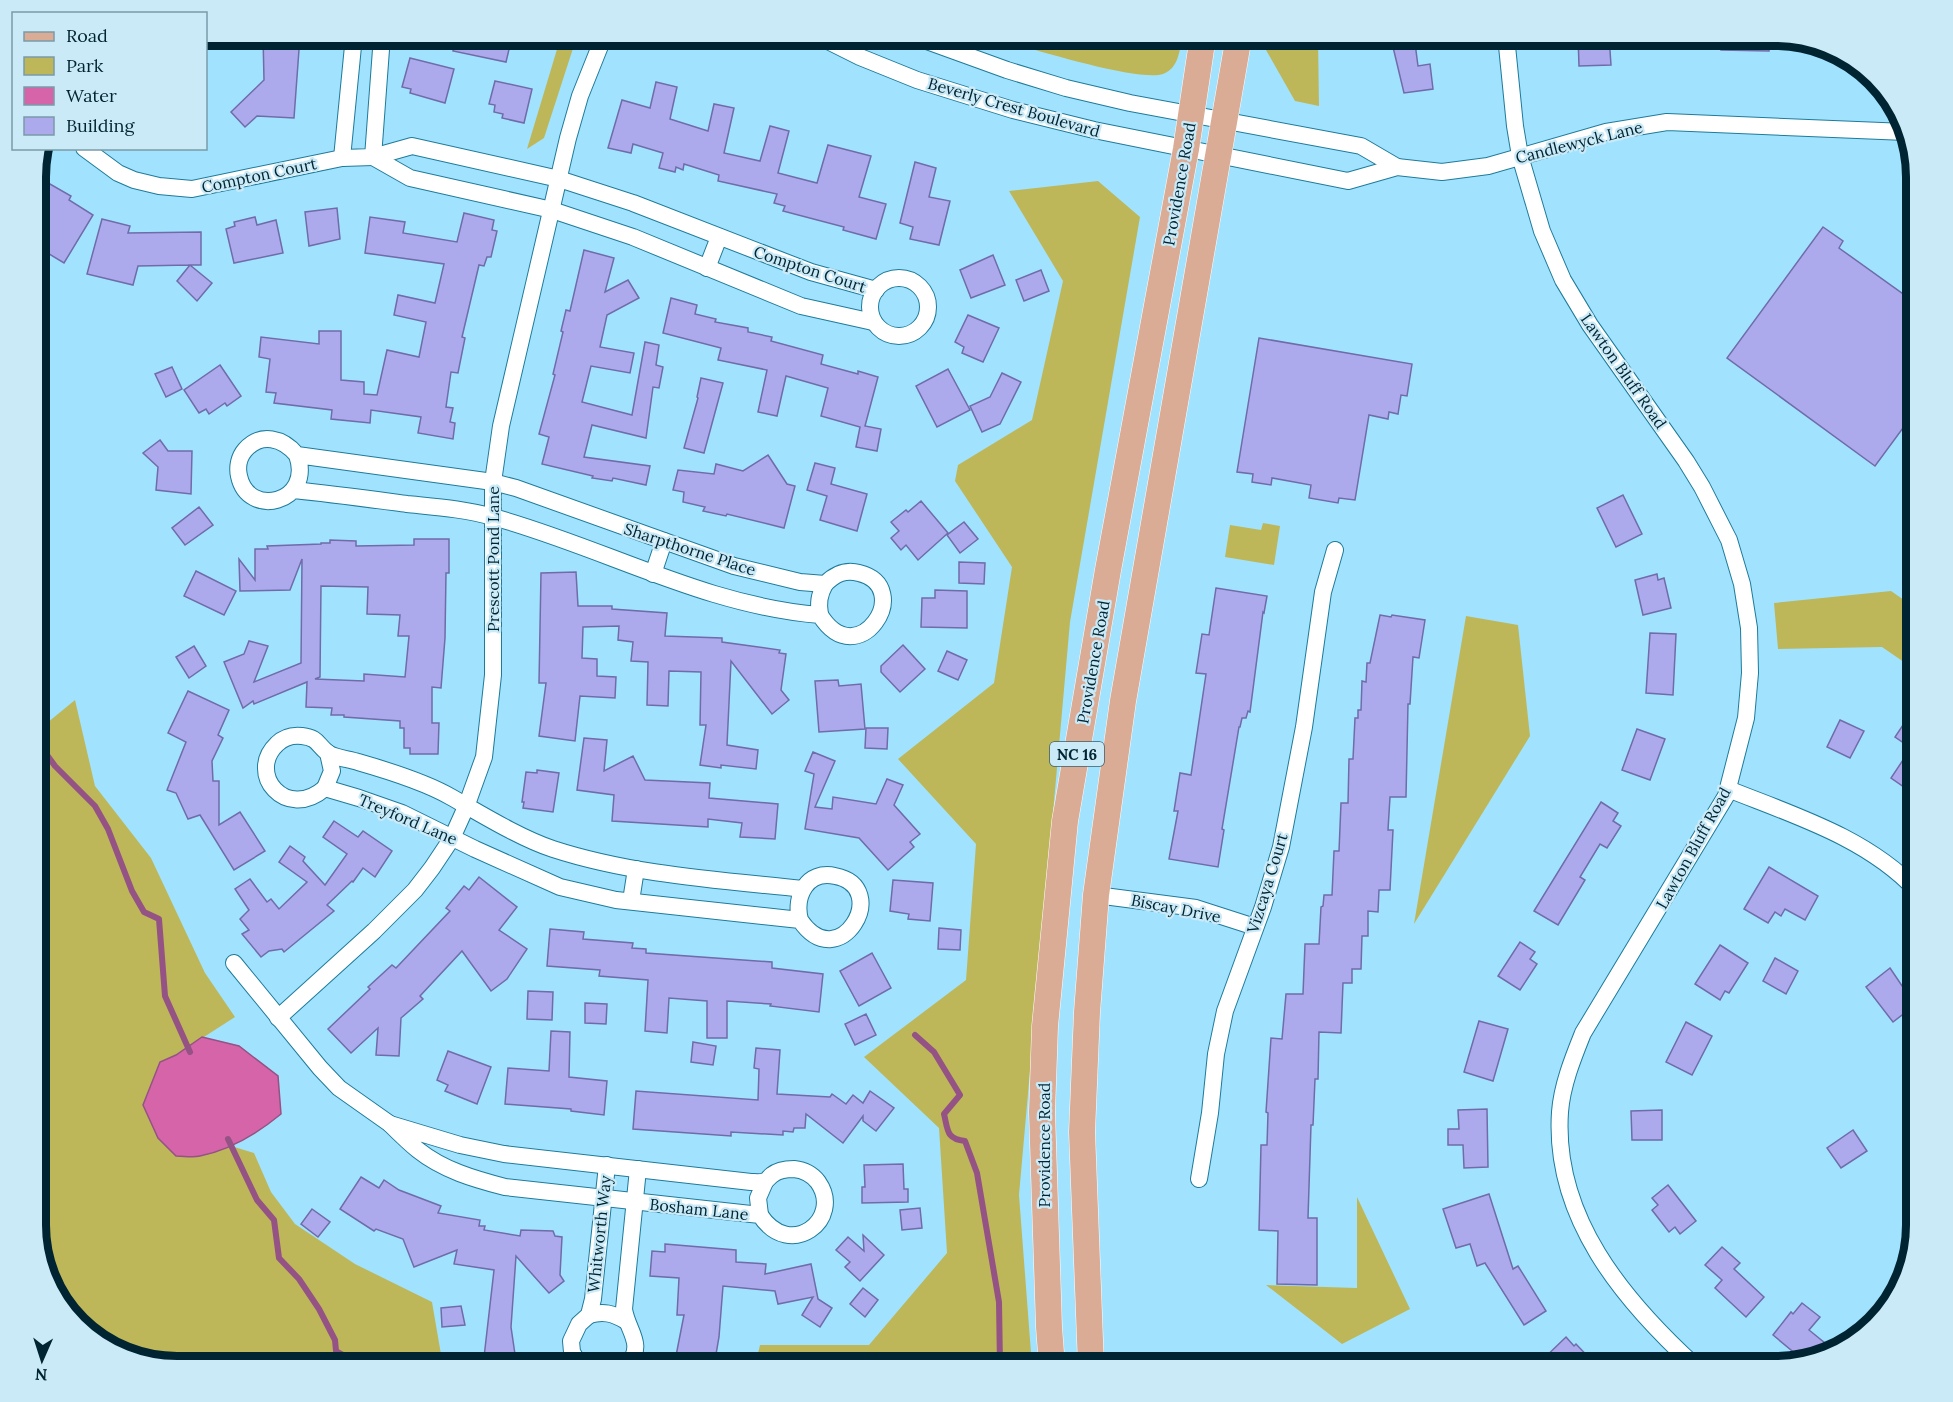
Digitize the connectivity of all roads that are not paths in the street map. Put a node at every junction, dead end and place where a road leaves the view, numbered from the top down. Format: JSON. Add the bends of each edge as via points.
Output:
{"nodes":[{"id":1,"x":353,"y":46,"type":"edge"},
{"id":2,"x":381,"y":46,"type":"edge"},
{"id":3,"x":600,"y":46,"type":"edge"},
{"id":4,"x":838,"y":46,"type":"edge"},
{"id":5,"x":941,"y":46,"type":"edge"},
{"id":6,"x":1201,"y":46,"type":"edge"},
{"id":7,"x":1237,"y":46,"type":"edge"},
{"id":8,"x":1507,"y":46,"type":"edge"},
{"id":9,"x":1191,"y":114,"type":"junction"},
{"id":10,"x":1224,"y":120,"type":"junction"},
{"id":11,"x":1898,"y":132,"type":"edge"},
{"id":12,"x":1186,"y":149,"type":"junction"},
{"id":13,"x":87,"y":150,"type":"edge"},
{"id":14,"x":1218,"y":156,"type":"junction"},
{"id":15,"x":1520,"y":156,"type":"junction"},
{"id":16,"x":373,"y":157,"type":"junction"},
{"id":17,"x":342,"y":158,"type":"junction"},
{"id":18,"x":1397,"y":167,"type":"junction"},
{"id":19,"x":559,"y":179,"type":"junction"},
{"id":20,"x":552,"y":210,"type":"junction"},
{"id":21,"x":719,"y":237,"type":"junction"},
{"id":22,"x":707,"y":268,"type":"junction"},
{"id":23,"x":876,"y":290,"type":"junction"},
{"id":24,"x":873,"y":321,"type":"junction"},
{"id":25,"x":297,"y":455,"type":"junction"},
{"id":26,"x":493,"y":482,"type":"junction"},
{"id":27,"x":294,"y":490,"type":"junction"},
{"id":28,"x":492,"y":517,"type":"junction"},
{"id":29,"x":664,"y":541,"type":"junction"},
{"id":30,"x":1335,"y":550,"type":"dead end"},
{"id":31,"x":653,"y":573,"type":"junction"},
{"id":32,"x":825,"y":584,"type":"junction"},
{"id":33,"x":820,"y":615,"type":"junction"},
{"id":34,"x":328,"y":753,"type":"junction"},
{"id":35,"x":325,"y":788,"type":"junction"},
{"id":36,"x":1728,"y":789,"type":"junction"},
{"id":37,"x":466,"y":807,"type":"junction"},
{"id":38,"x":452,"y":838,"type":"junction"},
{"id":39,"x":636,"y":869,"type":"junction"},
{"id":40,"x":1906,"y":880,"type":"edge"},
{"id":41,"x":803,"y":889,"type":"junction"},
{"id":42,"x":1096,"y":895,"type":"junction"},
{"id":43,"x":631,"y":902,"type":"junction"},
{"id":44,"x":800,"y":920,"type":"junction"},
{"id":45,"x":1255,"y":927,"type":"junction"},
{"id":46,"x":234,"y":963,"type":"dead end"},
{"id":47,"x":278,"y":1018,"type":"junction"},
{"id":48,"x":390,"y":1124,"type":"junction"},
{"id":49,"x":607,"y":1166,"type":"junction"},
{"id":50,"x":638,"y":1169,"type":"junction"},
{"id":51,"x":1199,"y":1179,"type":"dead end"},
{"id":52,"x":765,"y":1182,"type":"junction"},
{"id":53,"x":604,"y":1198,"type":"junction"},
{"id":54,"x":635,"y":1202,"type":"junction"},
{"id":55,"x":760,"y":1215,"type":"junction"},
{"id":56,"x":589,"y":1316,"type":"junction"},
{"id":57,"x":626,"y":1321,"type":"junction"},
{"id":58,"x":574,"y":1356,"type":"edge"},
{"id":59,"x":632,"y":1356,"type":"edge"},
{"id":60,"x":1051,"y":1356,"type":"edge"},
{"id":61,"x":1091,"y":1356,"type":"edge"},
{"id":62,"x":1684,"y":1356,"type":"edge"}],
"edges":[{"from":1,"to":17,"type":"street"},
{"from":2,"to":16,"type":"street"},
{"from":3,"to":19,"type":"street","name":"Prescott Pond Lane","via":[[580,96]]},
{"from":4,"to":12,"type":"street","name":"Beverly Crest Boulevard","via":[[917,80],[1012,110]]},
{"from":5,"to":9,"type":"street","name":"Beverly Crest Boulevard","via":[[1066,88]]},
{"from":6,"to":9,"type":"main road","name":"Providence Road","number":"NC 16"},
{"from":7,"to":10,"type":"main road","name":"Providence Road","number":"NC 16"},
{"from":8,"to":15,"type":"street","name":"Lawton Bluff Road"},
{"from":9,"to":10,"type":"street","name":"Beverly Crest Boulevard"},
{"from":9,"to":12,"type":"main road","name":"Providence Road","number":"NC 16"},
{"from":10,"to":14,"type":"main road","name":"Providence Road","number":"NC 16"},
{"from":10,"to":18,"type":"street","name":"Candlewyck Lane","via":[[1361,146]]},
{"from":11,"to":15,"type":"street","name":"Candlewyck Lane","via":[[1667,122],[1616,129]]},
{"from":12,"to":14,"type":"street","name":"Beverly Crest Boulevard"},
{"from":12,"to":60,"type":"main road","name":"Providence Road","number":"NC 16","via":[[1065,821],[1045,1026],[1042,1112]]},
{"from":13,"to":17,"type":"street","name":"Compton Court","via":[[134,180],[192,189]]},
{"from":14,"to":18,"type":"street","name":"Candlewyck Lane","via":[[1348,181]]},
{"from":14,"to":42,"type":"main road","name":"Providence Road","number":"NC 16","via":[[1123,701]]},
{"from":15,"to":18,"type":"street","name":"Candlewyck Lane","via":[[1488,166],[1442,172]]},
{"from":15,"to":36,"type":"street","name":"Lawton Bluff Road","via":[[1542,231],[1563,279],[1590,325],[1686,461],[1729,540],[1749,628],[1750,673],[1746,718]]},
{"from":16,"to":17,"type":"street","name":"Compton Court"},
{"from":16,"to":19,"type":"street","name":"Compton Court","via":[[412,146]]},
{"from":16,"to":20,"type":"street","name":"Compton Court","via":[[410,178]]},
{"from":19,"to":20,"type":"street","name":"Prescott Pond Lane"},
{"from":19,"to":21,"type":"street","name":"Compton Court"},
{"from":20,"to":22,"type":"street","name":"Compton Court","via":[[633,237]]},
{"from":20,"to":26,"type":"street","name":"Prescott Pond Lane","via":[[501,426]]},
{"from":21,"to":22,"type":"street"},
{"from":21,"to":23,"type":"street","name":"Compton Court","via":[[811,272]]},
{"from":22,"to":24,"type":"street","name":"Compton Court","via":[[801,306]]},
{"from":23,"to":24,"type":"street","via":[[869,305]]},
{"from":23,"to":24,"type":"street","name":"Compton Court","via":[[891,279],[909,280],[923,292],[928,310],[921,326],[905,336],[886,334]]},
{"from":25,"to":26,"type":"street","name":"Sharpthorne Place"},
{"from":25,"to":27,"type":"street","via":[[300,473]]},
{"from":25,"to":27,"type":"street","name":"Sharpthorne Place","via":[[281,441],[260,440],[250,445],[238,462],[240,483],[255,498],[276,501]]},
{"from":26,"to":28,"type":"street","name":"Prescott Pond Lane"},
{"from":26,"to":29,"type":"street","name":"Sharpthorne Place"},
{"from":27,"to":28,"type":"street","name":"Sharpthorne Place"},
{"from":28,"to":31,"type":"street","name":"Sharpthorne Place"},
{"from":28,"to":37,"type":"street","name":"Prescott Pond Lane","via":[[491,706],[484,757]]},
{"from":29,"to":31,"type":"street"},
{"from":29,"to":32,"type":"street","name":"Sharpthorne Place","via":[[734,566]]},
{"from":30,"to":45,"type":"street","name":"Vizcaya Court","via":[[1323,592],[1304,727],[1281,847]]},
{"from":31,"to":33,"type":"street","name":"Sharpthorne Place","via":[[758,605]]},
{"from":32,"to":33,"type":"street","via":[[818,604]]},
{"from":32,"to":33,"type":"street","via":[[843,572],[863,574],[879,587],[883,608],[873,627],[855,636],[834,631]]},
{"from":34,"to":35,"type":"street","via":[[332,771]]},
{"from":34,"to":35,"type":"street","name":"Treyford Lane","via":[[311,738],[290,736],[272,749],[266,771],[275,791],[284,797],[306,800]]},
{"from":34,"to":37,"type":"street","name":"Treyford Lane","via":[[380,768],[450,796]]},
{"from":35,"to":38,"type":"street","name":"Treyford Lane","via":[[402,813]]},
{"from":36,"to":40,"type":"street","via":[[1856,845]]},
{"from":36,"to":62,"type":"street","name":"Lawton Bluff Road","via":[[1583,1033],[1571,1063],[1560,1112],[1562,1161],[1577,1215],[1622,1290]]},
{"from":37,"to":38,"type":"street","name":"Prescott Pond Lane"},
{"from":37,"to":39,"type":"street","name":"Treyford Lane","via":[[550,848]]},
{"from":38,"to":43,"type":"street","name":"Treyford Lane","via":[[560,887]]},
{"from":38,"to":47,"type":"street","name":"Prescott Pond Lane","via":[[415,890]]},
{"from":39,"to":41,"type":"street","name":"Treyford Lane"},
{"from":39,"to":43,"type":"street"},
{"from":41,"to":44,"type":"street","via":[[798,898]]},
{"from":41,"to":44,"type":"street","via":[[819,876],[840,877],[856,889],[861,909],[853,928],[835,938],[814,934]]},
{"from":42,"to":45,"type":"street","name":"Biscay Drive","via":[[1196,908]]},
{"from":42,"to":61,"type":"main road","name":"Providence Road","number":"NC 16","via":[[1082,1132]]},
{"from":43,"to":44,"type":"street","name":"Treyford Lane"},
{"from":45,"to":51,"type":"street","name":"Vizcaya Court","via":[[1225,1011]]},
{"from":46,"to":47,"type":"street","name":"Bosham Lane"},
{"from":47,"to":48,"type":"street","name":"Bosham Lane","via":[[339,1088]]},
{"from":48,"to":49,"type":"street","name":"Bosham Lane","via":[[504,1154]]},
{"from":48,"to":53,"type":"street","name":"Bosham Lane","via":[[443,1166],[476,1179],[505,1187]]},
{"from":49,"to":50,"type":"street","name":"Bosham Lane"},
{"from":49,"to":53,"type":"street","name":"Whitworth Way"},
{"from":50,"to":52,"type":"street","name":"Bosham Lane"},
{"from":50,"to":54,"type":"street","name":"Whitworth Way"},
{"from":52,"to":55,"type":"street","via":[[758,1198]]},
{"from":52,"to":55,"type":"street","name":"Bosham Lane","via":[[784,1169],[807,1172],[822,1189],[824,1207],[818,1222],[799,1235],[776,1232]]},
{"from":53,"to":54,"type":"street","name":"Bosham Lane"},
{"from":53,"to":56,"type":"street","name":"Whitworth Way"},
{"from":54,"to":55,"type":"street","name":"Bosham Lane"},
{"from":54,"to":57,"type":"street","name":"Whitworth Way"},
{"from":56,"to":57,"type":"street","via":[[608,1313]]},
{"from":56,"to":58,"type":"street","name":"Whitworth Way","via":[[579,1324],[571,1341]]},
{"from":57,"to":59,"type":"street","name":"Whitworth Way","via":[[635,1340]]}]}
